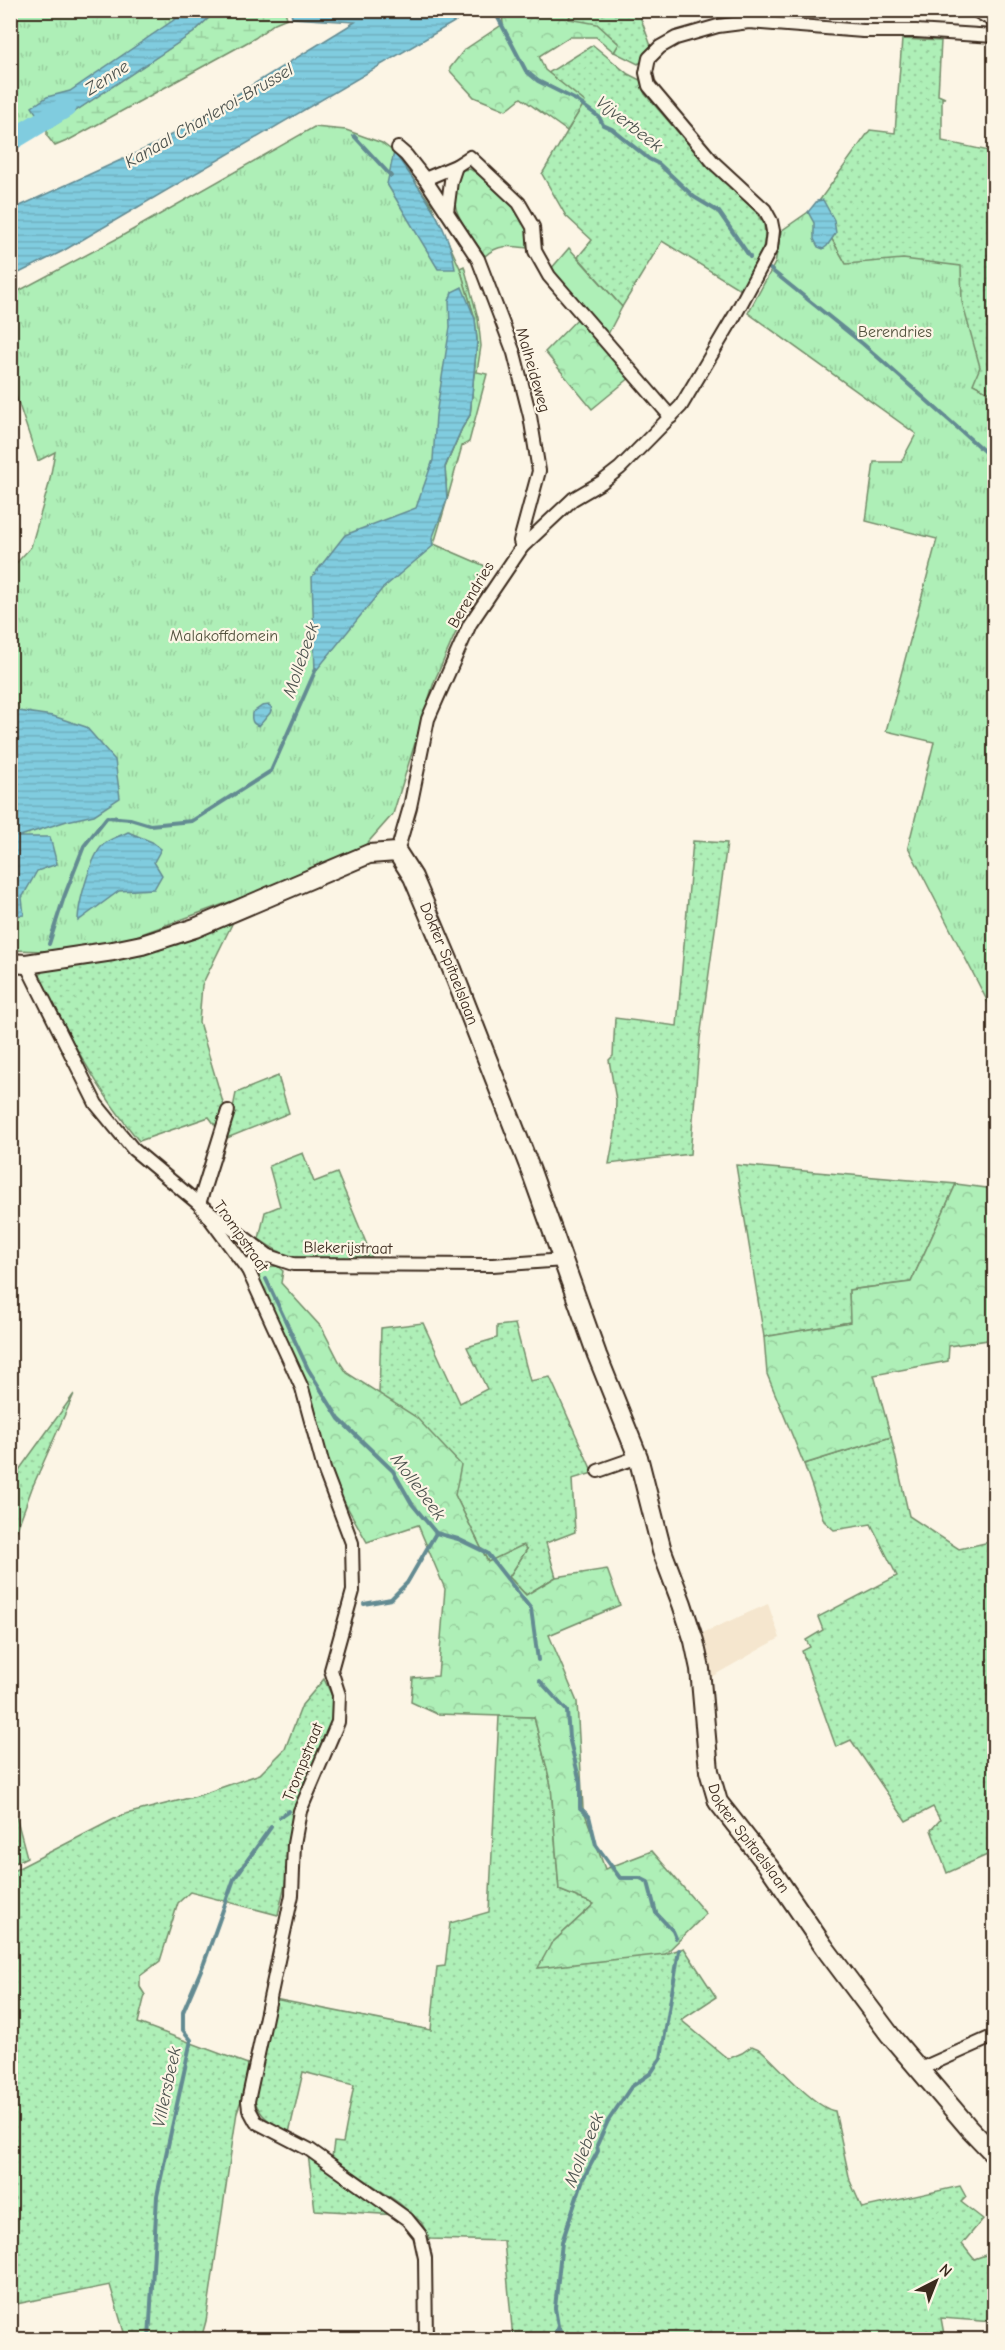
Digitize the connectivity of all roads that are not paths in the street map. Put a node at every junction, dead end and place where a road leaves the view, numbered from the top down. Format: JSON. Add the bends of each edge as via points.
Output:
{"nodes":[{"id":1,"x":975,"y":10,"type":"edge"},
{"id":2,"x":994,"y":21,"type":"edge"},
{"id":3,"x":994,"y":36,"type":"edge"},
{"id":4,"x":398,"y":148,"type":"dead end"},
{"id":5,"x":456,"y":166,"type":"junction"},
{"id":6,"x":425,"y":179,"type":"junction"},
{"id":7,"x":447,"y":212,"type":"junction"},
{"id":8,"x":671,"y":417,"type":"junction"},
{"id":9,"x":522,"y":548,"type":"junction"},
{"id":10,"x":401,"y":859,"type":"junction"},
{"id":11,"x":18,"y":964,"type":"edge"},
{"id":12,"x":228,"y":1112,"type":"dead end"},
{"id":13,"x":199,"y":1204,"type":"junction"},
{"id":14,"x":269,"y":1256,"type":"junction"},
{"id":15,"x":564,"y":1260,"type":"junction"},
{"id":16,"x":248,"y":1270,"type":"junction"},
{"id":17,"x":638,"y":1457,"type":"junction"},
{"id":18,"x":598,"y":1471,"type":"dead end"},
{"id":19,"x":994,"y":2036,"type":"edge"},
{"id":20,"x":918,"y":2070,"type":"junction"},
{"id":21,"x":994,"y":2154,"type":"edge"},
{"id":22,"x":426,"y":2340,"type":"edge"}],
"edges":[{"from":1,"to":2,"type":"street"},
{"from":3,"to":8,"type":"street","name":"Berendries","via":[[863,32],[749,22],[685,34],[660,47],[649,58],[645,73],[649,86],[713,162],[765,210],[773,231],[771,248],[735,315]]},
{"from":4,"to":6,"type":"street","name":"Malheideweg"},
{"from":5,"to":6,"type":"street"},
{"from":5,"to":7,"type":"street"},
{"from":5,"to":8,"type":"street","via":[[470,157],[519,203],[533,227],[535,250],[549,276]]},
{"from":6,"to":7,"type":"street","name":"Malheideweg"},
{"from":7,"to":9,"type":"street","name":"Malheideweg","via":[[478,259],[493,294],[514,352],[530,417],[539,478],[520,541]]},
{"from":8,"to":9,"type":"street","name":"Berendries","via":[[620,468],[573,500]]},
{"from":9,"to":10,"type":"street","name":"Berendries","via":[[470,624],[428,719]]},
{"from":10,"to":11,"type":"street","via":[[369,854],[195,928],[142,945]]},
{"from":10,"to":15,"type":"street","name":"Dokter Spitaelslaan","via":[[452,969]]},
{"from":11,"to":13,"type":"street","name":"Blekerijstraat","via":[[96,1104],[133,1149]]},
{"from":12,"to":13,"type":"street","name":"Trompstraat"},
{"from":13,"to":14,"type":"street","name":"Blekerijstraat"},
{"from":13,"to":16,"type":"street","name":"Trompstraat"},
{"from":14,"to":15,"type":"street","name":"Blekerijstraat","via":[[293,1264],[493,1265]]},
{"from":14,"to":16,"type":"street","via":[[256,1259]]},
{"from":15,"to":17,"type":"street","name":"Dokter Spitaelslaan"},
{"from":16,"to":22,"type":"street","name":"Trompstraat","via":[[302,1388],[324,1469],[352,1543],[354,1591],[331,1670],[339,1695],[338,1722],[300,1811],[292,1896],[249,2109],[256,2122],[310,2150],[407,2218],[420,2235],[425,2258]]},
{"from":17,"to":18,"type":"street"},
{"from":17,"to":20,"type":"street","name":"Dokter Spitaelslaan","via":[[662,1551],[694,1641],[709,1771],[718,1802]]},
{"from":19,"to":20,"type":"street"},
{"from":20,"to":21,"type":"street","name":"Dokter Spitaelslaan"}]}
